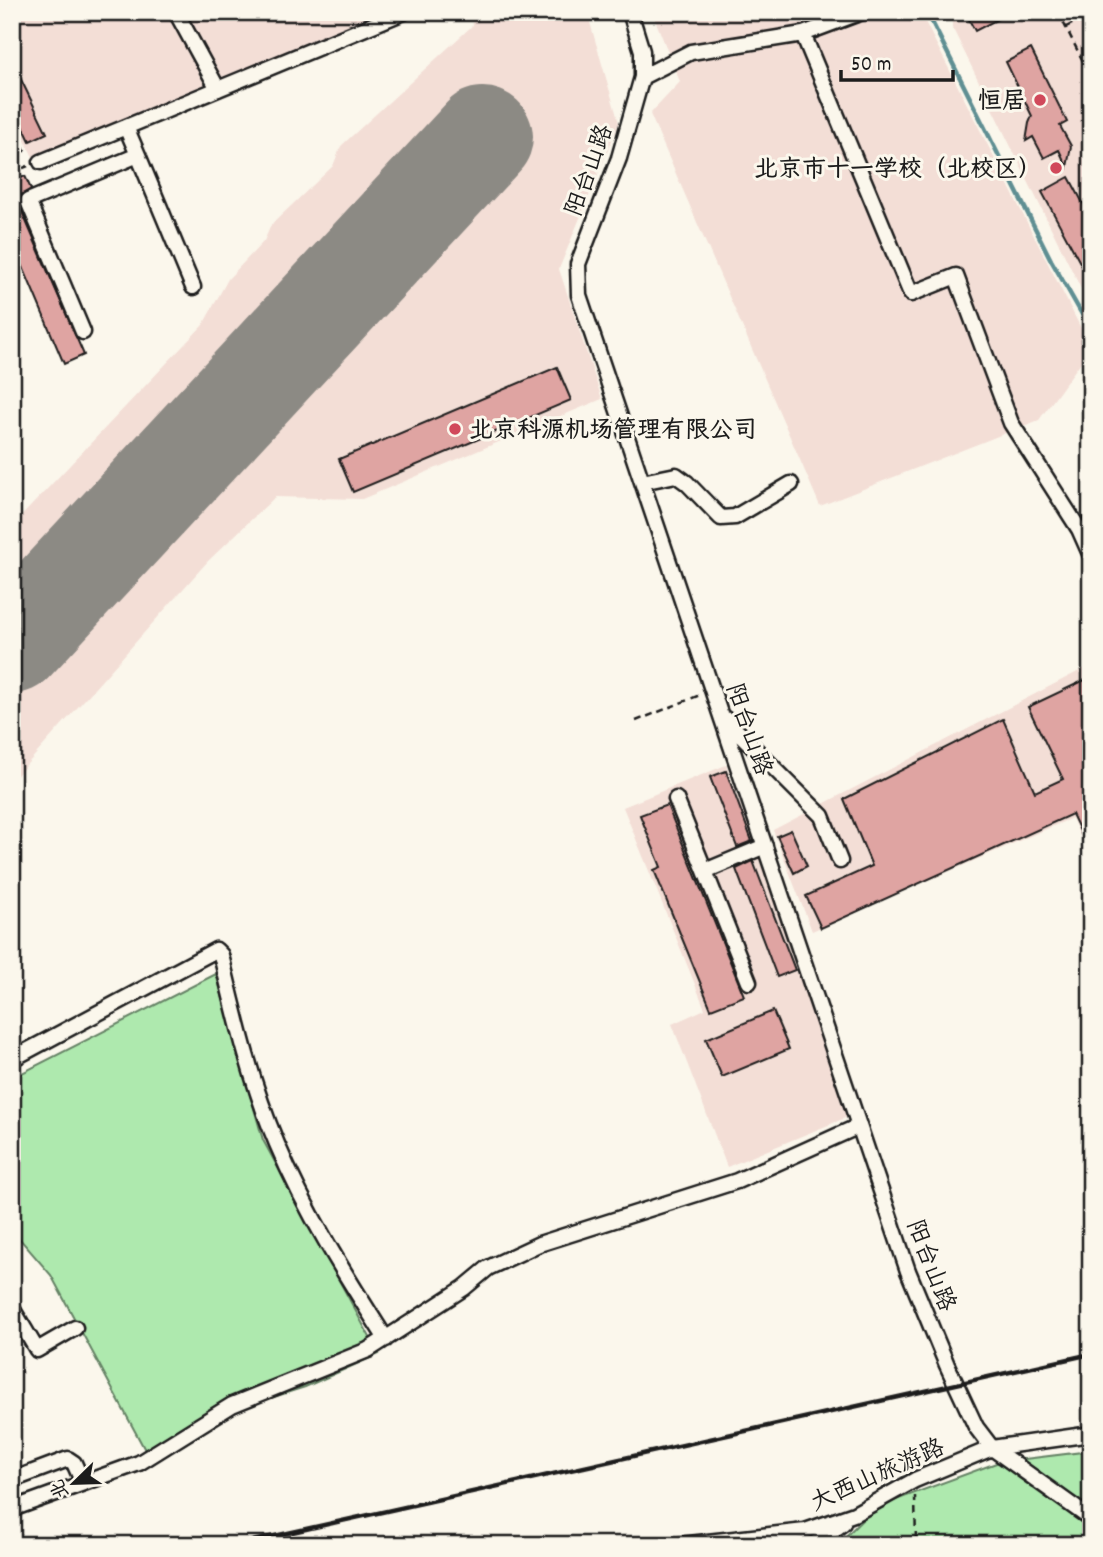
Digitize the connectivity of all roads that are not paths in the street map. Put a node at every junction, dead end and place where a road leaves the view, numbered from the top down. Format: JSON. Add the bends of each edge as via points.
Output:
{"nodes":[{"id":1,"x":176,"y":12,"type":"edge"},
{"id":2,"x":404,"y":12,"type":"edge"},
{"id":3,"x":630,"y":12,"type":"edge"},
{"id":4,"x":862,"y":12,"type":"edge"},
{"id":5,"x":803,"y":34,"type":"junction"},
{"id":6,"x":642,"y":77,"type":"junction"},
{"id":7,"x":218,"y":89,"type":"junction"},
{"id":8,"x":126,"y":127,"type":"junction"},
{"id":9,"x":138,"y":155,"type":"junction"},
{"id":10,"x":36,"y":163,"type":"road end"},
{"id":11,"x":193,"y":288,"type":"dead end"},
{"id":12,"x":83,"y":332,"type":"dead end"},
{"id":13,"x":642,"y":482,"type":"junction"},
{"id":14,"x":791,"y":484,"type":"dead end"},
{"id":15,"x":1091,"y":556,"type":"edge"},
{"id":16,"x":721,"y":714,"type":"junction"},
{"id":17,"x":676,"y":799,"type":"dead end"},
{"id":18,"x":765,"y":846,"type":"junction"},
{"id":19,"x":840,"y":861,"type":"dead end"},
{"id":20,"x":705,"y":871,"type":"junction"},
{"id":21,"x":750,"y":982,"type":"dead end"},
{"id":22,"x":12,"y":1059,"type":"edge"},
{"id":23,"x":859,"y":1126,"type":"junction"},
{"id":24,"x":12,"y":1308,"type":"edge"},
{"id":25,"x":75,"y":1328,"type":"dead end"},
{"id":26,"x":386,"y":1339,"type":"junction"},
{"id":27,"x":1091,"y":1433,"type":"edge"},
{"id":28,"x":992,"y":1448,"type":"junction"},
{"id":29,"x":12,"y":1480,"type":"edge"},
{"id":30,"x":83,"y":1483,"type":"junction"},
{"id":31,"x":12,"y":1509,"type":"edge"},
{"id":32,"x":854,"y":1514,"type":"junction"},
{"id":33,"x":1091,"y":1519,"type":"edge"},
{"id":34,"x":763,"y":1540,"type":"edge"},
{"id":35,"x":680,"y":1545,"type":"edge"},
{"id":36,"x":813,"y":1545,"type":"edge"}],
"edges":[{"from":1,"to":7,"type":"street"},
{"from":2,"to":7,"type":"street"},
{"from":3,"to":6,"type":"street","name":"阳台山路","via":[[642,51]]},
{"from":4,"to":5,"type":"street"},
{"from":5,"to":6,"type":"street","via":[[691,52]]},
{"from":5,"to":15,"type":"street","via":[[911,294],[956,276],[1012,423]]},
{"from":6,"to":13,"type":"street","name":"阳台山路","via":[[619,158],[578,264],[579,295]]},
{"from":7,"to":8,"type":"street"},
{"from":8,"to":9,"type":"street"},
{"from":8,"to":10,"type":"street"},
{"from":9,"to":11,"type":"street"},
{"from":9,"to":12,"type":"street","via":[[28,201]]},
{"from":13,"to":14,"type":"street","via":[[676,474],[722,518],[735,517]]},
{"from":13,"to":16,"type":"street","name":"阳台山路"},
{"from":16,"to":18,"type":"street","name":"阳台山路"},
{"from":16,"to":19,"type":"street","via":[[822,816]]},
{"from":17,"to":20,"type":"street"},
{"from":18,"to":20,"type":"street"},
{"from":18,"to":23,"type":"street","name":"阳台山路"},
{"from":20,"to":21,"type":"street"},
{"from":22,"to":26,"type":"street","via":[[216,950],[276,1143],[319,1233]]},
{"from":23,"to":26,"type":"street","via":[[737,1181],[539,1244],[488,1268]]},
{"from":23,"to":28,"type":"street","name":"阳台山路","via":[[908,1271],[976,1427]]},
{"from":24,"to":25,"type":"street","via":[[37,1350]]},
{"from":26,"to":30,"type":"street","via":[[232,1405],[139,1462]]},
{"from":27,"to":28,"type":"street","name":"大西山旅游路"},
{"from":28,"to":32,"type":"street","name":"大西山旅游路","via":[[915,1480]]},
{"from":28,"to":33,"type":"street"},
{"from":29,"to":30,"type":"street","via":[[68,1460]]},
{"from":30,"to":31,"type":"street"},
{"from":32,"to":34,"type":"street","name":"大西山旅游路"},
{"from":32,"to":36,"type":"street"},
{"from":34,"to":35,"type":"street","name":"大西山旅游路"}]}
